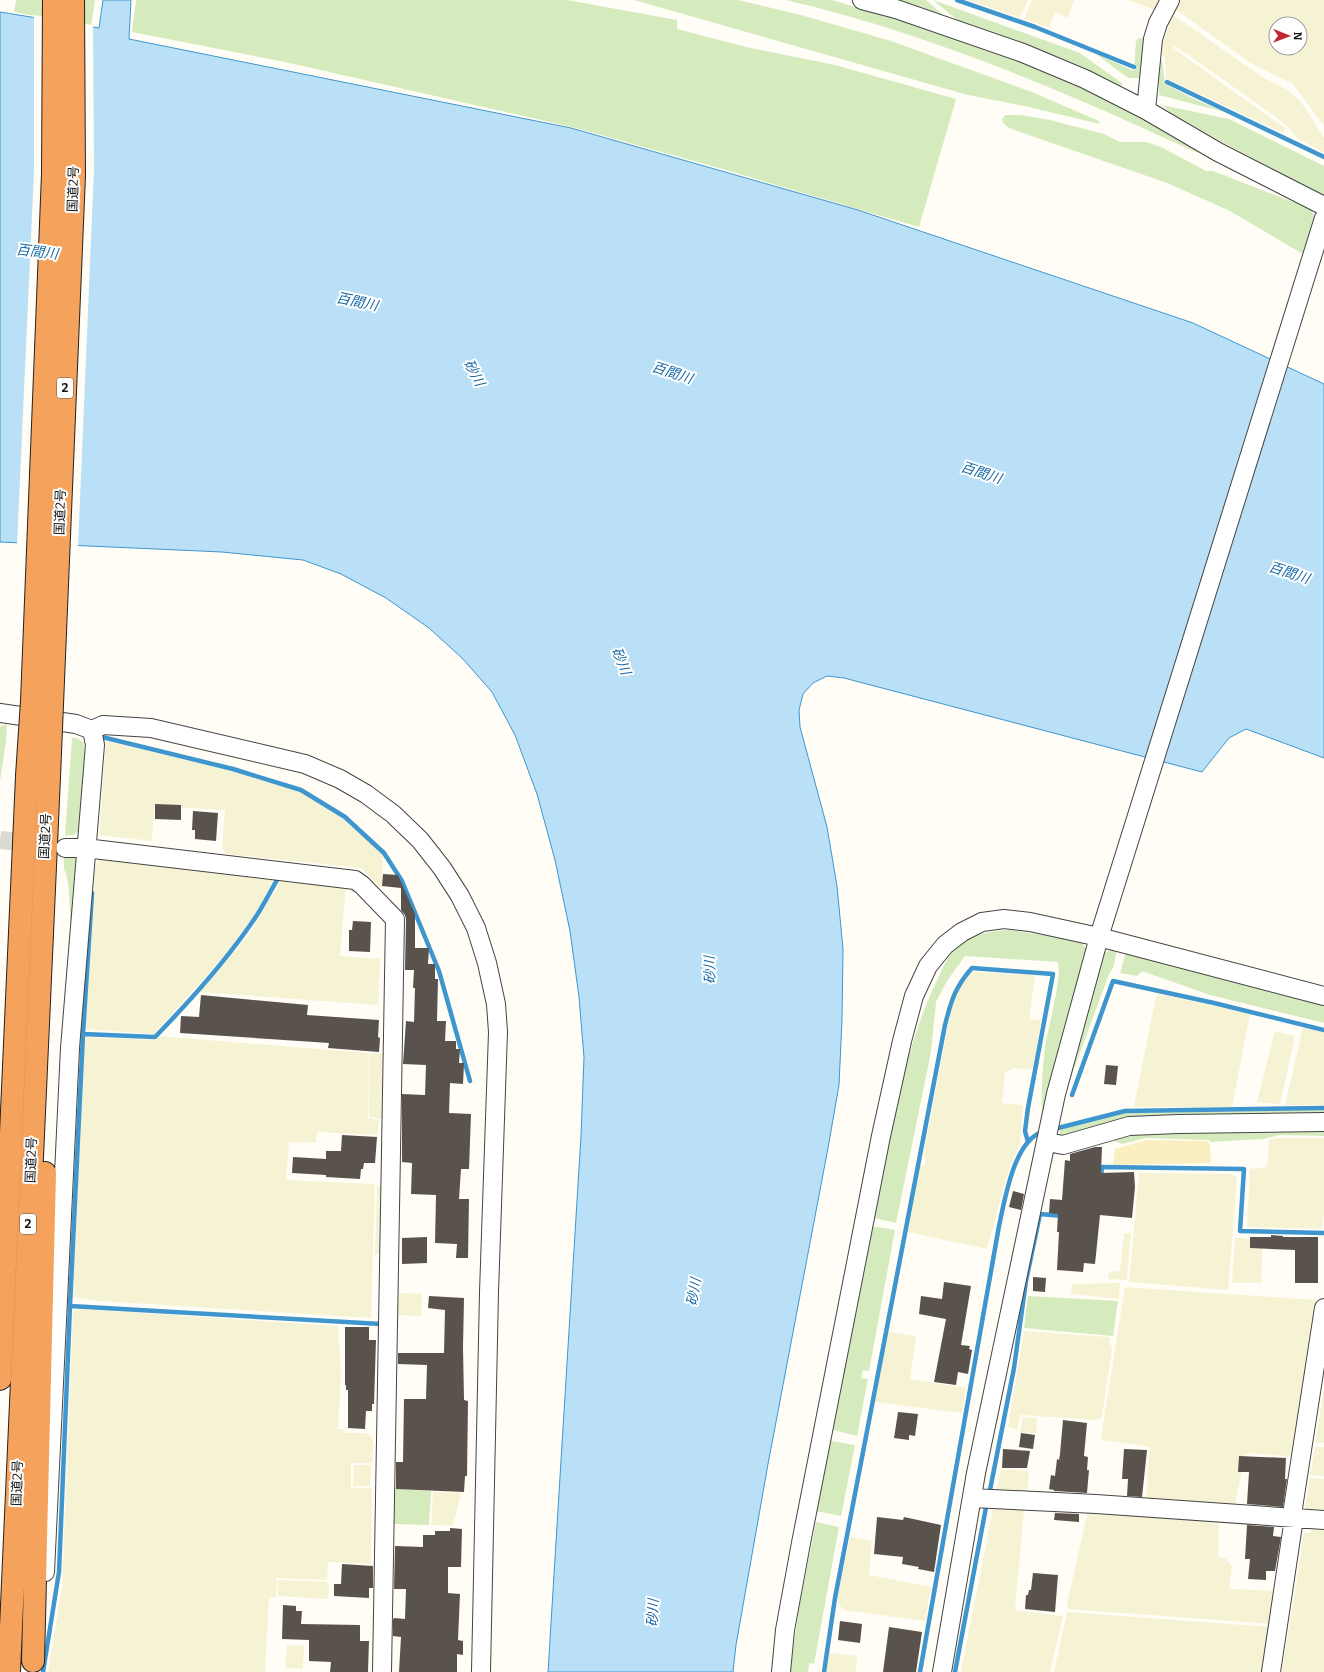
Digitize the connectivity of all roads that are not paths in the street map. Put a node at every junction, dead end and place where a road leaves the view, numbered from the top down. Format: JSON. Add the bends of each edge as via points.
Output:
{"nodes":[{"id":1,"x":54,"y":0,"type":"edge"},
{"id":2,"x":73,"y":0,"type":"edge"},
{"id":3,"x":862,"y":0,"type":"edge"},
{"id":4,"x":1170,"y":0,"type":"edge"},
{"id":5,"x":1146,"y":110,"type":"junction"},
{"id":6,"x":1324,"y":206,"type":"edge"},
{"id":7,"x":1322,"y":224,"type":"edge"},
{"id":8,"x":0,"y":713,"type":"edge"},
{"id":9,"x":92,"y":730,"type":"junction"},
{"id":10,"x":65,"y":848,"type":"dead end"},
{"id":11,"x":85,"y":848,"type":"junction"},
{"id":12,"x":42,"y":896,"type":"junction"},
{"id":13,"x":1099,"y":937,"type":"junction"},
{"id":14,"x":1324,"y":996,"type":"edge"},
{"id":15,"x":13,"y":1076,"type":"junction"},
{"id":16,"x":0,"y":1112,"type":"edge"},
{"id":17,"x":1324,"y":1122,"type":"edge"},
{"id":18,"x":1048,"y":1135,"type":"junction"},
{"id":19,"x":1324,"y":1308,"type":"edge"},
{"id":20,"x":0,"y":1379,"type":"edge"},
{"id":21,"x":983,"y":1498,"type":"junction"},
{"id":22,"x":1294,"y":1518,"type":"junction"},
{"id":23,"x":1324,"y":1520,"type":"edge"},
{"id":24,"x":33,"y":1667,"type":"edge"},
{"id":25,"x":9,"y":1672,"type":"edge"},
{"id":26,"x":382,"y":1672,"type":"edge"},
{"id":27,"x":481,"y":1672,"type":"edge"},
{"id":28,"x":781,"y":1672,"type":"edge"},
{"id":29,"x":942,"y":1672,"type":"edge"},
{"id":30,"x":1271,"y":1672,"type":"edge"}],
"edges":[{"from":1,"to":15,"type":"highway","name":"国道2号","number":"2","bridge":true,"via":[[53,174],[32,701]]},
{"from":2,"to":12,"type":"highway","name":"国道2号","number":"2","bridge":true,"via":[[74,174]]},
{"from":3,"to":5,"type":"street","via":[[896,9],[1023,54],[1085,79]]},
{"from":4,"to":5,"type":"street","via":[[1153,38]]},
{"from":5,"to":6,"type":"street","via":[[1218,152]]},
{"from":7,"to":13,"type":"street"},
{"from":8,"to":9,"type":"street","via":[[76,724]]},
{"from":9,"to":11,"type":"street","via":[[95,745]]},
{"from":9,"to":27,"type":"street","via":[[103,725],[150,728],[305,764],[340,779],[393,814],[420,840],[460,896],[476,928],[496,1004],[498,1032],[489,1284]]},
{"from":10,"to":11,"type":"street"},
{"from":11,"to":24,"type":"street","via":[[70,1048],[46,1570]]},
{"from":11,"to":26,"type":"street","via":[[355,880],[395,919]]},
{"from":12,"to":24,"type":"highway","via":[[46,1126]]},
{"from":12,"to":25,"type":"highway","name":"国道2号","number":"2"},
{"from":13,"to":14,"type":"street"},
{"from":13,"to":18,"type":"street","via":[[1056,1094]]},
{"from":13,"to":28,"type":"street","via":[[1030,922],[1004,919],[982,922],[944,945],[928,966],[914,996],[879,1144],[801,1543],[785,1630]]},
{"from":15,"to":16,"type":"highway"},
{"from":15,"to":20,"type":"highway","name":"国道2号","number":"2"},
{"from":17,"to":18,"type":"street","via":[[1129,1126],[1063,1145]]},
{"from":18,"to":21,"type":"street"},
{"from":19,"to":22,"type":"street","via":[[1293,1508]]},
{"from":21,"to":22,"type":"street"},
{"from":21,"to":29,"type":"street"},
{"from":22,"to":23,"type":"street"},
{"from":22,"to":30,"type":"street"}]}
